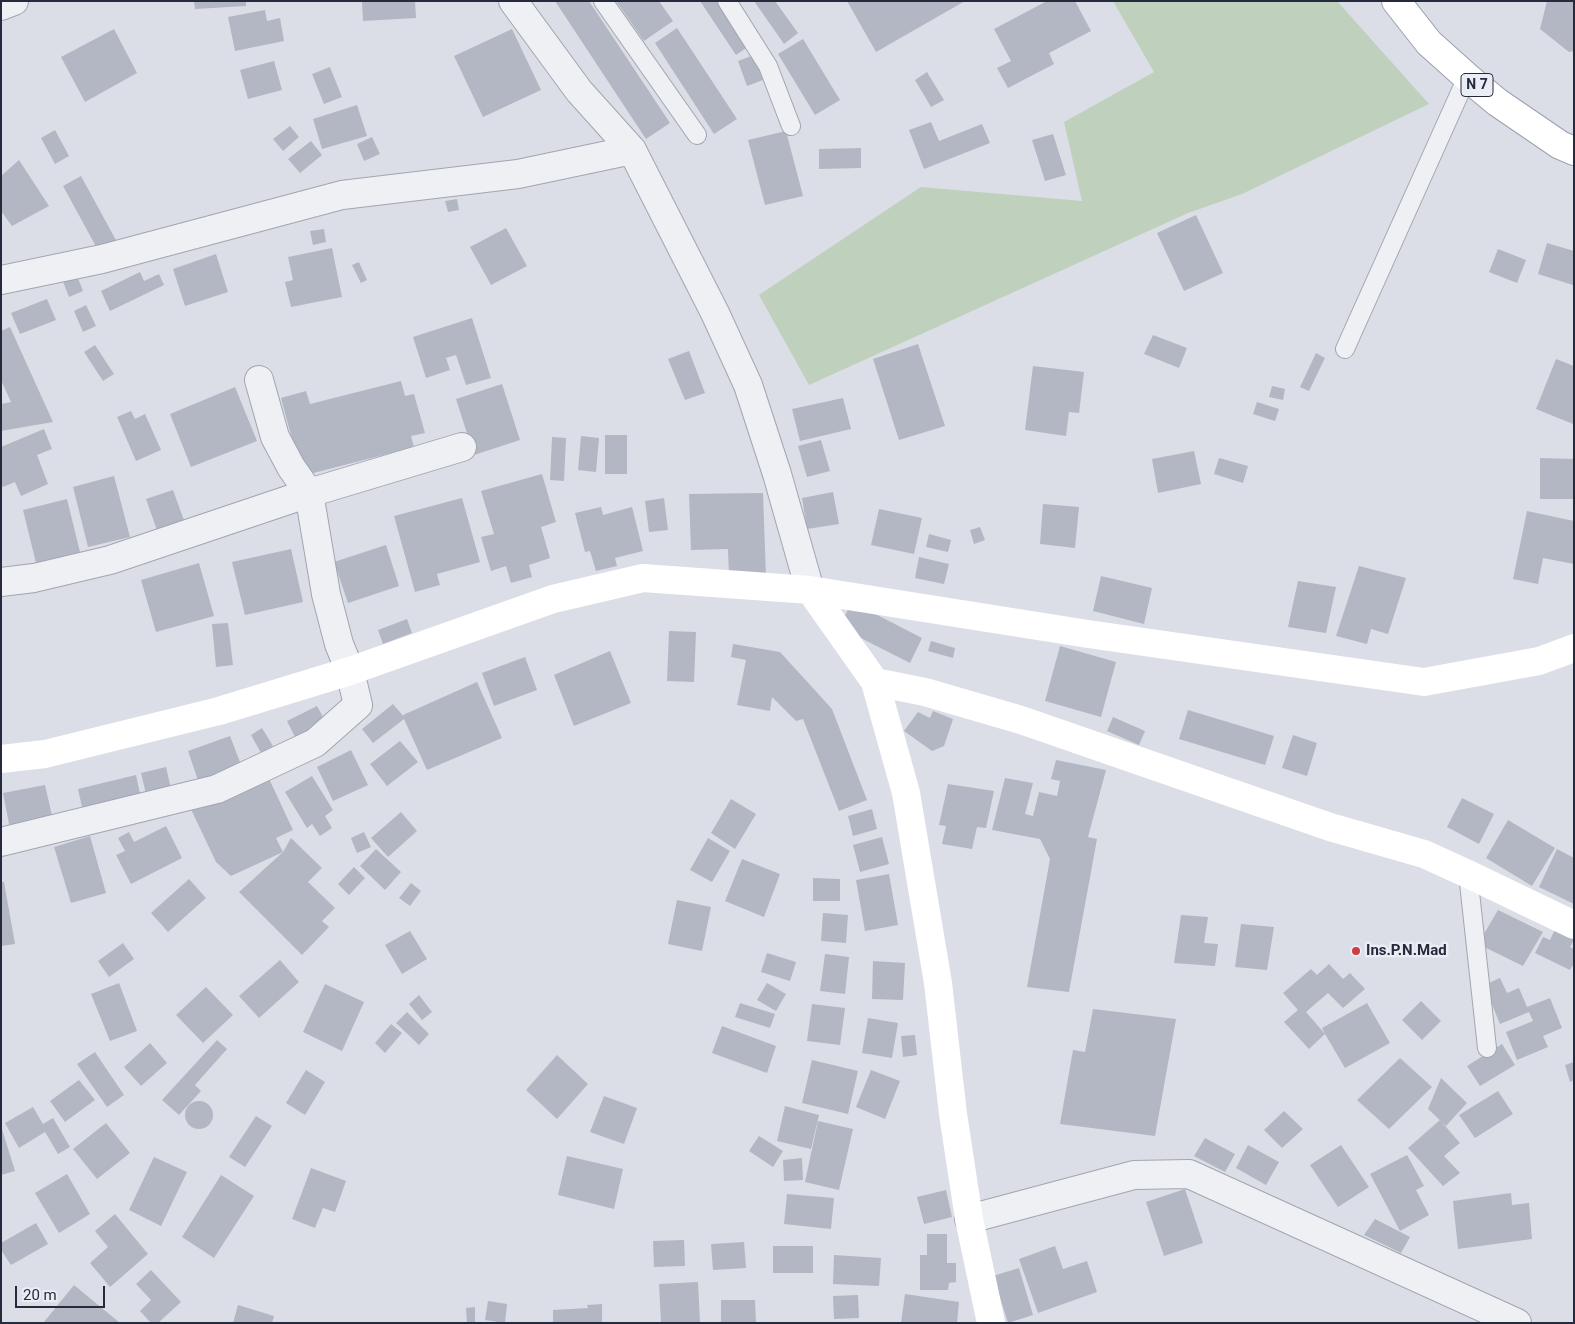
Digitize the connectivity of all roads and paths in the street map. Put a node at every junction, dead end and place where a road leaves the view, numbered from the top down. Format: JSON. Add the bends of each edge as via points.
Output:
{"nodes":[{"id":1,"x":14,"y":1,"type":"edge"},
{"id":2,"x":513,"y":1,"type":"edge"},
{"id":3,"x":603,"y":1,"type":"edge"},
{"id":4,"x":727,"y":1,"type":"edge"},
{"id":5,"x":1396,"y":1,"type":"edge"},
{"id":6,"x":1,"y":6,"type":"edge"},
{"id":7,"x":1467,"y":77,"type":"junction"},
{"id":8,"x":791,"y":126,"type":"dead end"},
{"id":9,"x":696,"y":135,"type":"dead end"},
{"id":10,"x":632,"y":150,"type":"junction"},
{"id":11,"x":1574,"y":151,"type":"edge"},
{"id":12,"x":1,"y":280,"type":"edge"},
{"id":13,"x":1345,"y":349,"type":"dead end"},
{"id":14,"x":259,"y":380,"type":"dead end"},
{"id":15,"x":462,"y":447,"type":"dead end"},
{"id":16,"x":309,"y":493,"type":"junction"},
{"id":17,"x":1,"y":582,"type":"edge"},
{"id":18,"x":810,"y":590,"type":"junction"},
{"id":19,"x":1574,"y":648,"type":"edge"},
{"id":20,"x":350,"y":671,"type":"junction"},
{"id":21,"x":875,"y":682,"type":"junction"},
{"id":22,"x":1,"y":759,"type":"edge"},
{"id":23,"x":1,"y":842,"type":"edge"},
{"id":24,"x":1468,"y":874,"type":"junction"},
{"id":25,"x":1574,"y":925,"type":"edge"},
{"id":26,"x":1487,"y":1048,"type":"dead end"},
{"id":27,"x":969,"y":1219,"type":"junction"},
{"id":28,"x":991,"y":1323,"type":"edge"},
{"id":29,"x":1517,"y":1323,"type":"edge"}],
"edges":[{"from":1,"to":6,"type":"street"},
{"from":2,"to":10,"type":"street","via":[[578,91]]},
{"from":3,"to":9,"type":"lane"},
{"from":4,"to":8,"type":"lane","via":[[768,66]]},
{"from":5,"to":7,"type":"street","number":"N 7","via":[[1429,43]]},
{"from":7,"to":11,"type":"street","number":"N 7","via":[[1497,102]]},
{"from":7,"to":13,"type":"lane"},
{"from":10,"to":12,"type":"street","via":[[518,174],[342,195],[102,259]]},
{"from":10,"to":18,"type":"street","via":[[748,385]]},
{"from":14,"to":16,"type":"street","via":[[275,437]]},
{"from":15,"to":16,"type":"street"},
{"from":16,"to":17,"type":"street","via":[[110,560],[34,578]]},
{"from":16,"to":20,"type":"street","via":[[326,594]]},
{"from":18,"to":19,"type":"street","via":[[1424,682],[1539,661]]},
{"from":18,"to":20,"type":"street","via":[[643,578],[553,599]]},
{"from":18,"to":21,"type":"street"},
{"from":20,"to":22,"type":"street","via":[[220,711],[45,754]]},
{"from":20,"to":23,"type":"street","via":[[358,705],[315,743],[217,789]]},
{"from":21,"to":24,"type":"street","via":[[925,692],[1021,720],[1330,826],[1424,854]]},
{"from":21,"to":27,"type":"street","via":[[906,793],[938,983]]},
{"from":24,"to":25,"type":"street"},
{"from":24,"to":26,"type":"lane"},
{"from":27,"to":28,"type":"street"},
{"from":27,"to":29,"type":"street","via":[[1134,1175],[1189,1174]]}]}
